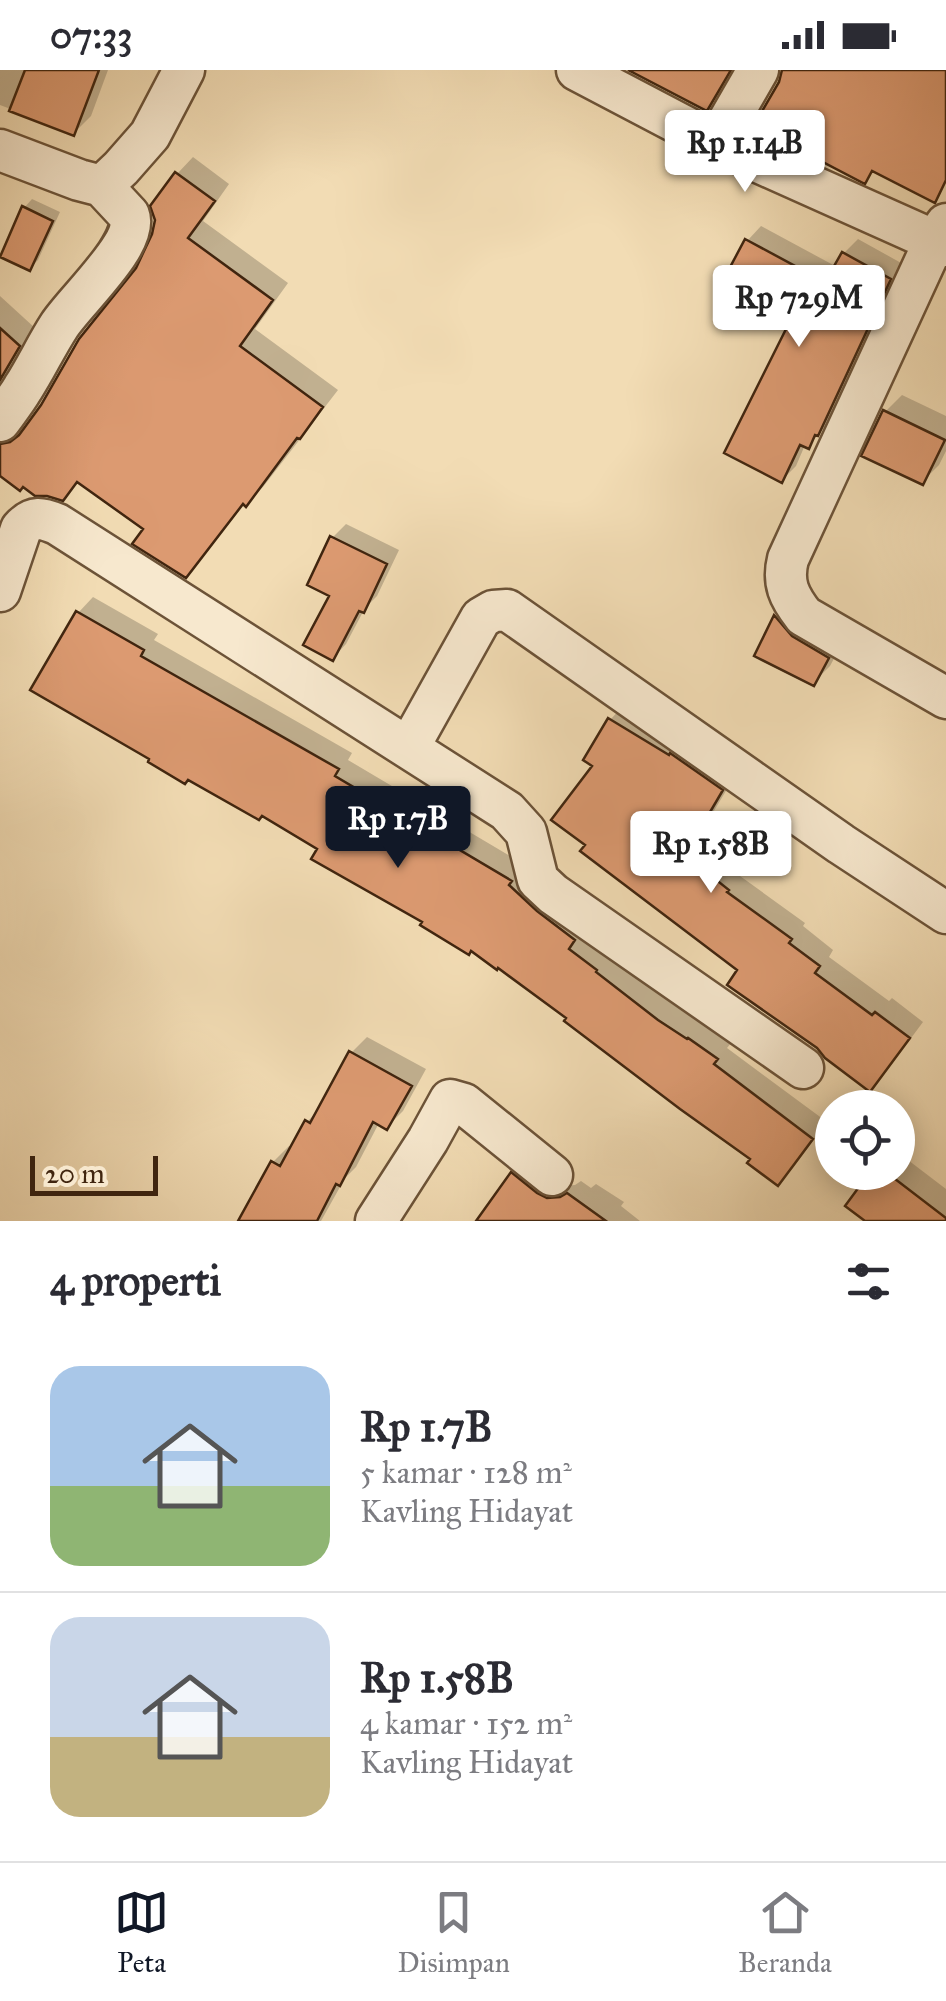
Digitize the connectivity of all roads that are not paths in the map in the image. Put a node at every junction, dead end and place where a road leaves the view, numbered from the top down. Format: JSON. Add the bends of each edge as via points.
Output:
{"nodes":[{"id":1,"x":184,"y":70,"type":"edge"},
{"id":2,"x":578,"y":70,"type":"edge"},
{"id":3,"x":758,"y":70,"type":"edge"},
{"id":4,"x":716,"y":143,"type":"junction"},
{"id":5,"x":0,"y":150,"type":"edge"},
{"id":6,"x":102,"y":186,"type":"junction"},
{"id":7,"x":942,"y":237,"type":"edge"},
{"id":8,"x":0,"y":421,"type":"edge"},
{"id":9,"x":0,"y":591,"type":"edge"},
{"id":10,"x":946,"y":698,"type":"edge"},
{"id":11,"x":408,"y":747,"type":"junction"},
{"id":12,"x":946,"y":913,"type":"edge"},
{"id":13,"x":804,"y":1068,"type":"dead end"},
{"id":14,"x":552,"y":1176,"type":"dead end"},
{"id":15,"x":376,"y":1221,"type":"edge"}],
"edges":[{"from":1,"to":6,"type":"street","via":[[150,135]]},
{"from":2,"to":4,"type":"street"},
{"from":3,"to":4,"type":"street"},
{"from":4,"to":7,"type":"street"},
{"from":5,"to":6,"type":"street"},
{"from":6,"to":8,"type":"street","via":[[132,227],[58,326]]},
{"from":7,"to":10,"type":"street","via":[[788,559],[786,586],[804,616]]},
{"from":9,"to":11,"type":"street","via":[[21,529],[40,518],[57,524]]},
{"from":11,"to":12,"type":"street","via":[[482,618],[506,610]]},
{"from":11,"to":13,"type":"street","via":[[507,810],[526,832],[538,880],[553,894]]},
{"from":14,"to":15,"type":"street","via":[[464,1104],[450,1100]]}]}
